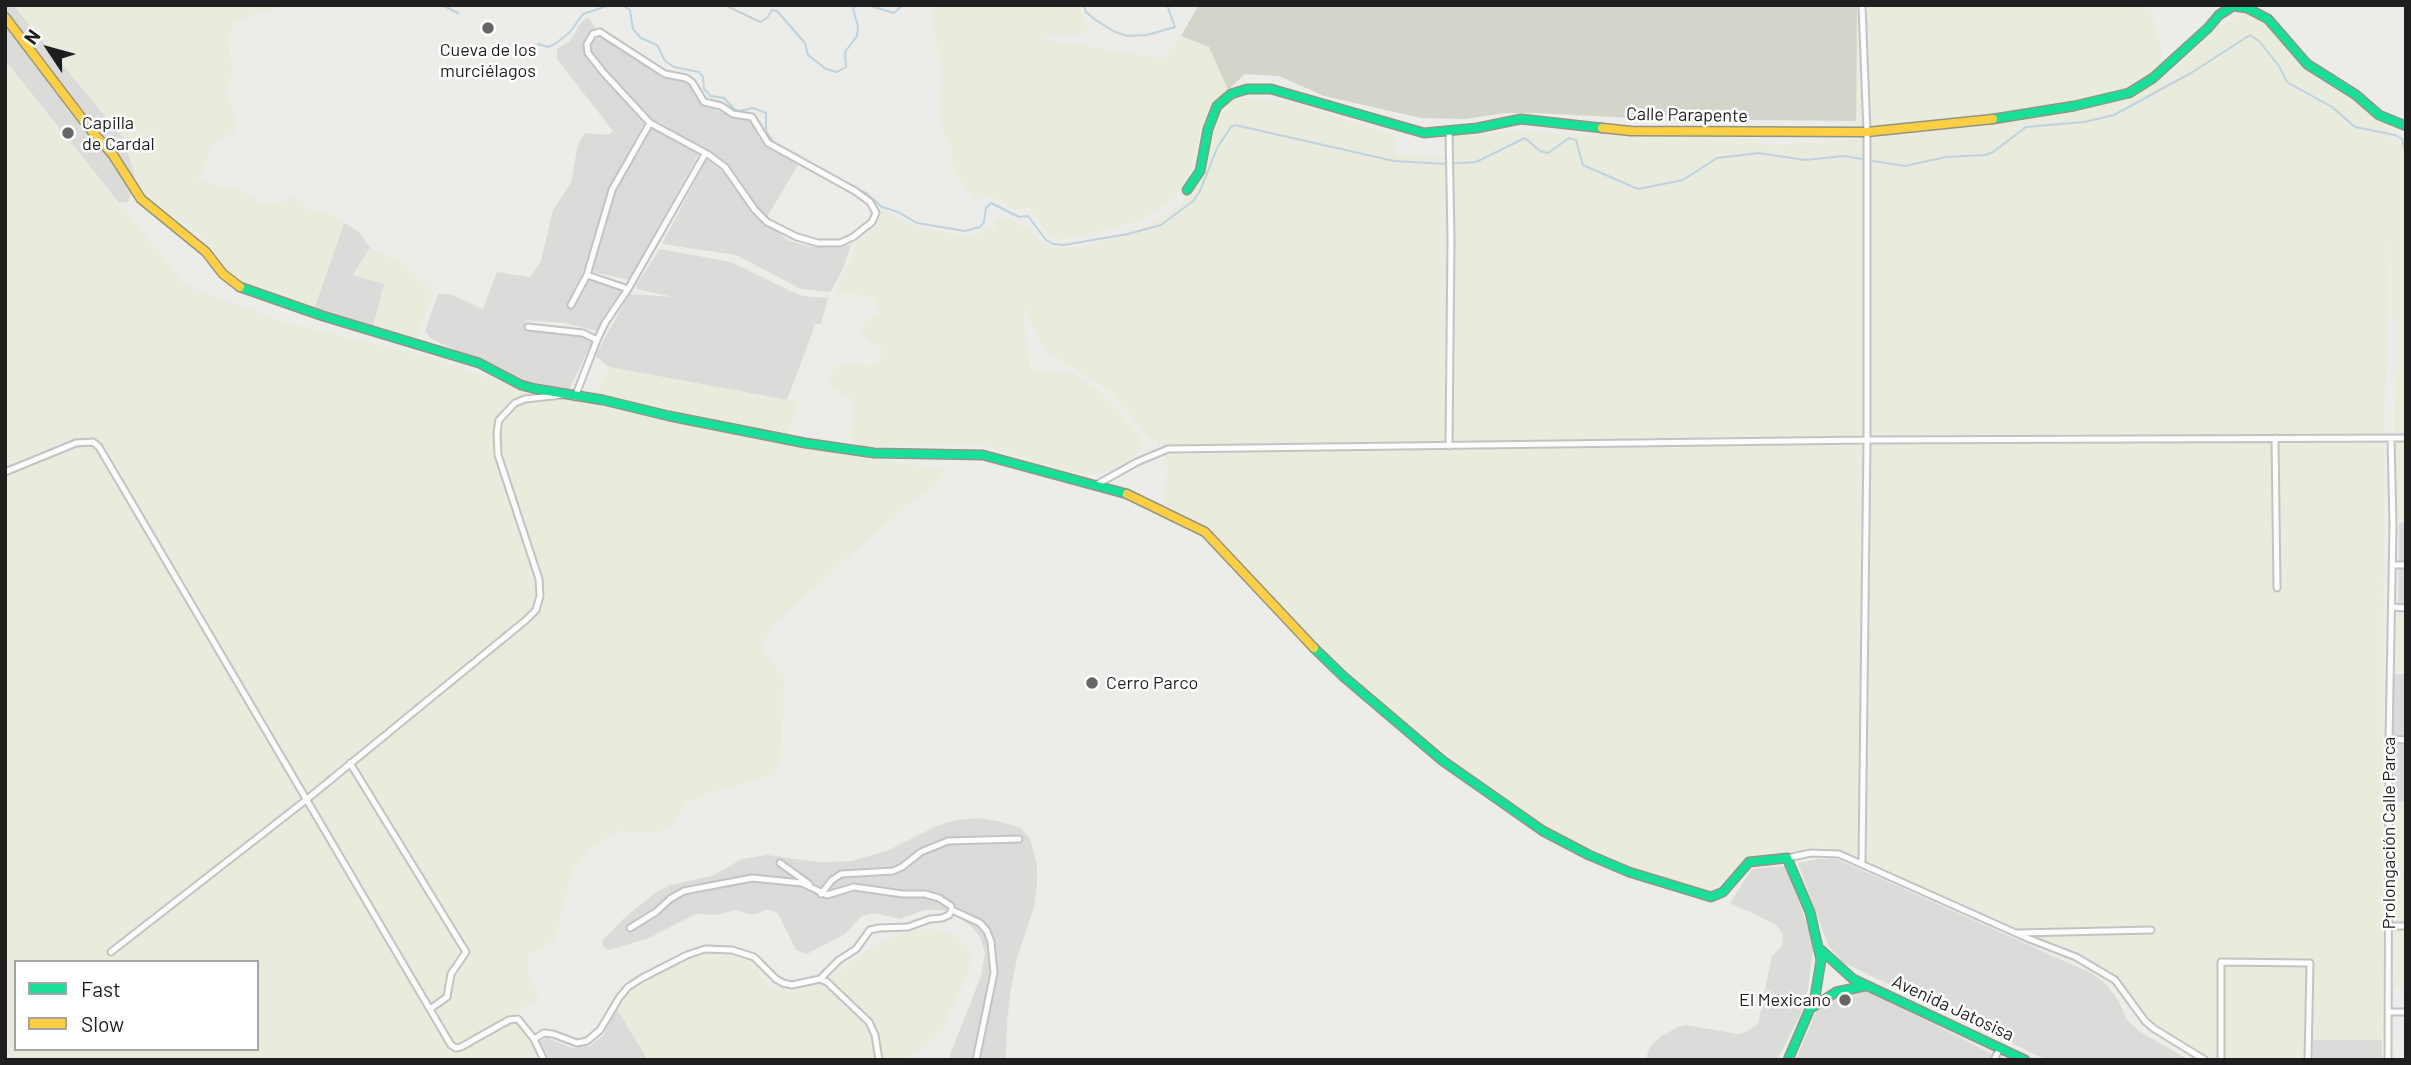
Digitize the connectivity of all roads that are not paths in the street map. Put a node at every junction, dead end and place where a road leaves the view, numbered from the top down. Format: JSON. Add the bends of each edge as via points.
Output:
{"nodes":[{"id":1,"x":1862,"y":5,"type":"edge"},
{"id":2,"x":5,"y":17,"type":"edge"},
{"id":3,"x":650,"y":123,"type":"junction"},
{"id":4,"x":2406,"y":126,"type":"edge"},
{"id":5,"x":1449,"y":131,"type":"junction"},
{"id":6,"x":1867,"y":132,"type":"junction"},
{"id":7,"x":705,"y":154,"type":"junction"},
{"id":8,"x":1187,"y":190,"type":"dead end"},
{"id":9,"x":587,"y":275,"type":"junction"},
{"id":10,"x":628,"y":289,"type":"junction"},
{"id":11,"x":571,"y":305,"type":"dead end"},
{"id":12,"x":528,"y":327,"type":"dead end"},
{"id":13,"x":597,"y":340,"type":"junction"},
{"id":14,"x":565,"y":395,"type":"junction"},
{"id":15,"x":575,"y":397,"type":"junction"},
{"id":16,"x":2391,"y":438,"type":"junction"},
{"id":17,"x":2406,"y":438,"type":"edge"},
{"id":18,"x":2275,"y":439,"type":"junction"},
{"id":19,"x":1867,"y":440,"type":"junction"},
{"id":20,"x":1449,"y":446,"type":"junction"},
{"id":21,"x":5,"y":472,"type":"edge"},
{"id":22,"x":1096,"y":485,"type":"junction"},
{"id":23,"x":2393,"y":565,"type":"junction"},
{"id":24,"x":2406,"y":565,"type":"edge"},
{"id":25,"x":2277,"y":588,"type":"dead end"},
{"id":26,"x":2393,"y":607,"type":"junction"},
{"id":27,"x":2406,"y":608,"type":"edge"},
{"id":28,"x":2389,"y":739,"type":"junction"},
{"id":29,"x":2406,"y":740,"type":"edge"},
{"id":30,"x":350,"y":763,"type":"junction"},
{"id":31,"x":306,"y":800,"type":"junction"},
{"id":32,"x":1019,"y":839,"type":"dead end"},
{"id":33,"x":1787,"y":858,"type":"junction"},
{"id":34,"x":780,"y":863,"type":"dead end"},
{"id":35,"x":1862,"y":863,"type":"junction"},
{"id":36,"x":811,"y":886,"type":"junction"},
{"id":37,"x":821,"y":894,"type":"junction"},
{"id":38,"x":952,"y":910,"type":"junction"},
{"id":39,"x":2388,"y":926,"type":"junction"},
{"id":40,"x":2406,"y":926,"type":"edge"},
{"id":41,"x":630,"y":929,"type":"dead end"},
{"id":42,"x":2151,"y":930,"type":"dead end"},
{"id":43,"x":2018,"y":933,"type":"junction"},
{"id":44,"x":1819,"y":948,"type":"junction"},
{"id":45,"x":111,"y":952,"type":"dead end"},
{"id":46,"x":820,"y":979,"type":"junction"},
{"id":47,"x":1867,"y":986,"type":"junction"},
{"id":48,"x":430,"y":1009,"type":"junction"},
{"id":49,"x":1811,"y":1009,"type":"junction"},
{"id":50,"x":2388,"y":1012,"type":"junction"},
{"id":51,"x":2406,"y":1012,"type":"edge"},
{"id":52,"x":534,"y":1039,"type":"junction"},
{"id":53,"x":2000,"y":1048,"type":"junction"},
{"id":54,"x":2196,"y":1058,"type":"edge"},
{"id":55,"x":544,"y":1060,"type":"edge"},
{"id":56,"x":879,"y":1060,"type":"edge"},
{"id":57,"x":976,"y":1060,"type":"edge"},
{"id":58,"x":1788,"y":1060,"type":"edge"},
{"id":59,"x":1994,"y":1060,"type":"edge"},
{"id":60,"x":2025,"y":1060,"type":"edge"},
{"id":61,"x":2205,"y":1060,"type":"edge"},
{"id":62,"x":2221,"y":1060,"type":"edge"},
{"id":63,"x":2308,"y":1060,"type":"edge"},
{"id":64,"x":2388,"y":1060,"type":"edge"}],
"edges":[{"from":1,"to":6,"type":"street"},
{"from":2,"to":14,"type":"street","via":[[113,155],[141,199],[206,252],[240,287],[479,363],[521,385]]},
{"from":3,"to":7,"type":"street"},
{"from":3,"to":7,"type":"street","via":[[589,53],[587,44],[593,34],[608,36],[664,74],[686,78],[704,102],[752,117],[768,143],[855,191],[870,202],[875,217],[840,243],[797,237],[767,222],[725,167]]},
{"from":3,"to":9,"type":"street","via":[[607,202]]},
{"from":4,"to":6,"type":"street","name":"Calle Parapente","via":[[2379,115],[2307,64],[2276,27],[2256,11],[2239,6],[2227,9],[2153,78],[2129,93],[2007,117]]},
{"from":5,"to":6,"type":"street","name":"Calle Parapente","via":[[1521,119],[1631,131]]},
{"from":5,"to":8,"type":"street","name":"Calle Parapente","via":[[1424,133],[1289,93],[1247,89],[1231,94],[1217,106],[1200,170]]},
{"from":5,"to":20,"type":"street"},
{"from":6,"to":19,"type":"street"},
{"from":7,"to":10,"type":"street"},
{"from":9,"to":10,"type":"street"},
{"from":9,"to":11,"type":"street"},
{"from":10,"to":13,"type":"street"},
{"from":12,"to":13,"type":"street","via":[[583,333]]},
{"from":13,"to":15,"type":"street"},
{"from":14,"to":15,"type":"street"},
{"from":14,"to":30,"type":"street","via":[[515,403],[499,419],[496,432],[498,455],[538,579],[536,610]]},
{"from":15,"to":22,"type":"street","via":[[874,453],[983,454]]},
{"from":16,"to":17,"type":"street"},
{"from":16,"to":18,"type":"street"},
{"from":16,"to":23,"type":"street","name":"Prolongación Calle Parca"},
{"from":18,"to":19,"type":"street"},
{"from":18,"to":25,"type":"street"},
{"from":19,"to":20,"type":"street"},
{"from":19,"to":35,"type":"street"},
{"from":20,"to":22,"type":"street","via":[[1168,449]]},
{"from":21,"to":31,"type":"street","via":[[76,443],[93,442],[99,447]]},
{"from":22,"to":33,"type":"street","via":[[1145,502],[1205,532],[1345,677],[1443,761],[1543,831],[1629,872],[1710,897],[1727,889],[1749,862]]},
{"from":23,"to":24,"type":"street"},
{"from":23,"to":26,"type":"street","name":"Prolongación Calle Parca"},
{"from":26,"to":27,"type":"street"},
{"from":26,"to":28,"type":"street","name":"Prolongación Calle Parca"},
{"from":28,"to":29,"type":"street"},
{"from":28,"to":39,"type":"street","name":"Prolongación Calle Parca"},
{"from":30,"to":31,"type":"street"},
{"from":30,"to":48,"type":"street","via":[[466,949],[451,974],[447,997]]},
{"from":31,"to":45,"type":"street"},
{"from":31,"to":48,"type":"street"},
{"from":32,"to":37,"type":"street","via":[[948,841],[893,871],[841,874]]},
{"from":33,"to":35,"type":"street","via":[[1831,852]]},
{"from":33,"to":44,"type":"street","via":[[1810,912]]},
{"from":34,"to":36,"type":"street"},
{"from":35,"to":43,"type":"street"},
{"from":36,"to":37,"type":"street"},
{"from":36,"to":41,"type":"street","via":[[752,878],[684,891]]},
{"from":37,"to":38,"type":"street","via":[[854,887],[925,894],[947,902]]},
{"from":38,"to":46,"type":"street","via":[[949,915],[908,927],[874,928]]},
{"from":38,"to":57,"type":"street","via":[[980,923],[991,942],[994,973]]},
{"from":39,"to":40,"type":"street"},
{"from":39,"to":50,"type":"street","name":"Prolongación Calle Parca"},
{"from":42,"to":43,"type":"street"},
{"from":43,"to":54,"type":"street","via":[[2077,957],[2115,980],[2145,1021]]},
{"from":44,"to":47,"type":"street","name":"Avenida Jatosisa","via":[[1841,970]]},
{"from":44,"to":49,"type":"street","via":[[1820,973]]},
{"from":46,"to":52,"type":"street","via":[[783,984],[754,957],[705,949],[628,987],[600,1030],[587,1041],[577,1043],[553,1034]]},
{"from":46,"to":56,"type":"street","via":[[869,1022]]},
{"from":47,"to":49,"type":"street","name":"Avenida Jatosisa","via":[[1836,992]]},
{"from":47,"to":53,"type":"street","name":"Avenida Jatosisa"},
{"from":48,"to":52,"type":"street","via":[[456,1048],[514,1019],[523,1022]]},
{"from":49,"to":58,"type":"street"},
{"from":50,"to":51,"type":"street"},
{"from":50,"to":64,"type":"street","name":"Prolongación Calle Parca"},
{"from":52,"to":55,"type":"street"},
{"from":53,"to":59,"type":"street"},
{"from":53,"to":60,"type":"street","name":"Avenida Jatosisa"},
{"from":54,"to":61,"type":"street"},
{"from":62,"to":63,"type":"street","via":[[2221,962],[2310,963]]}]}
